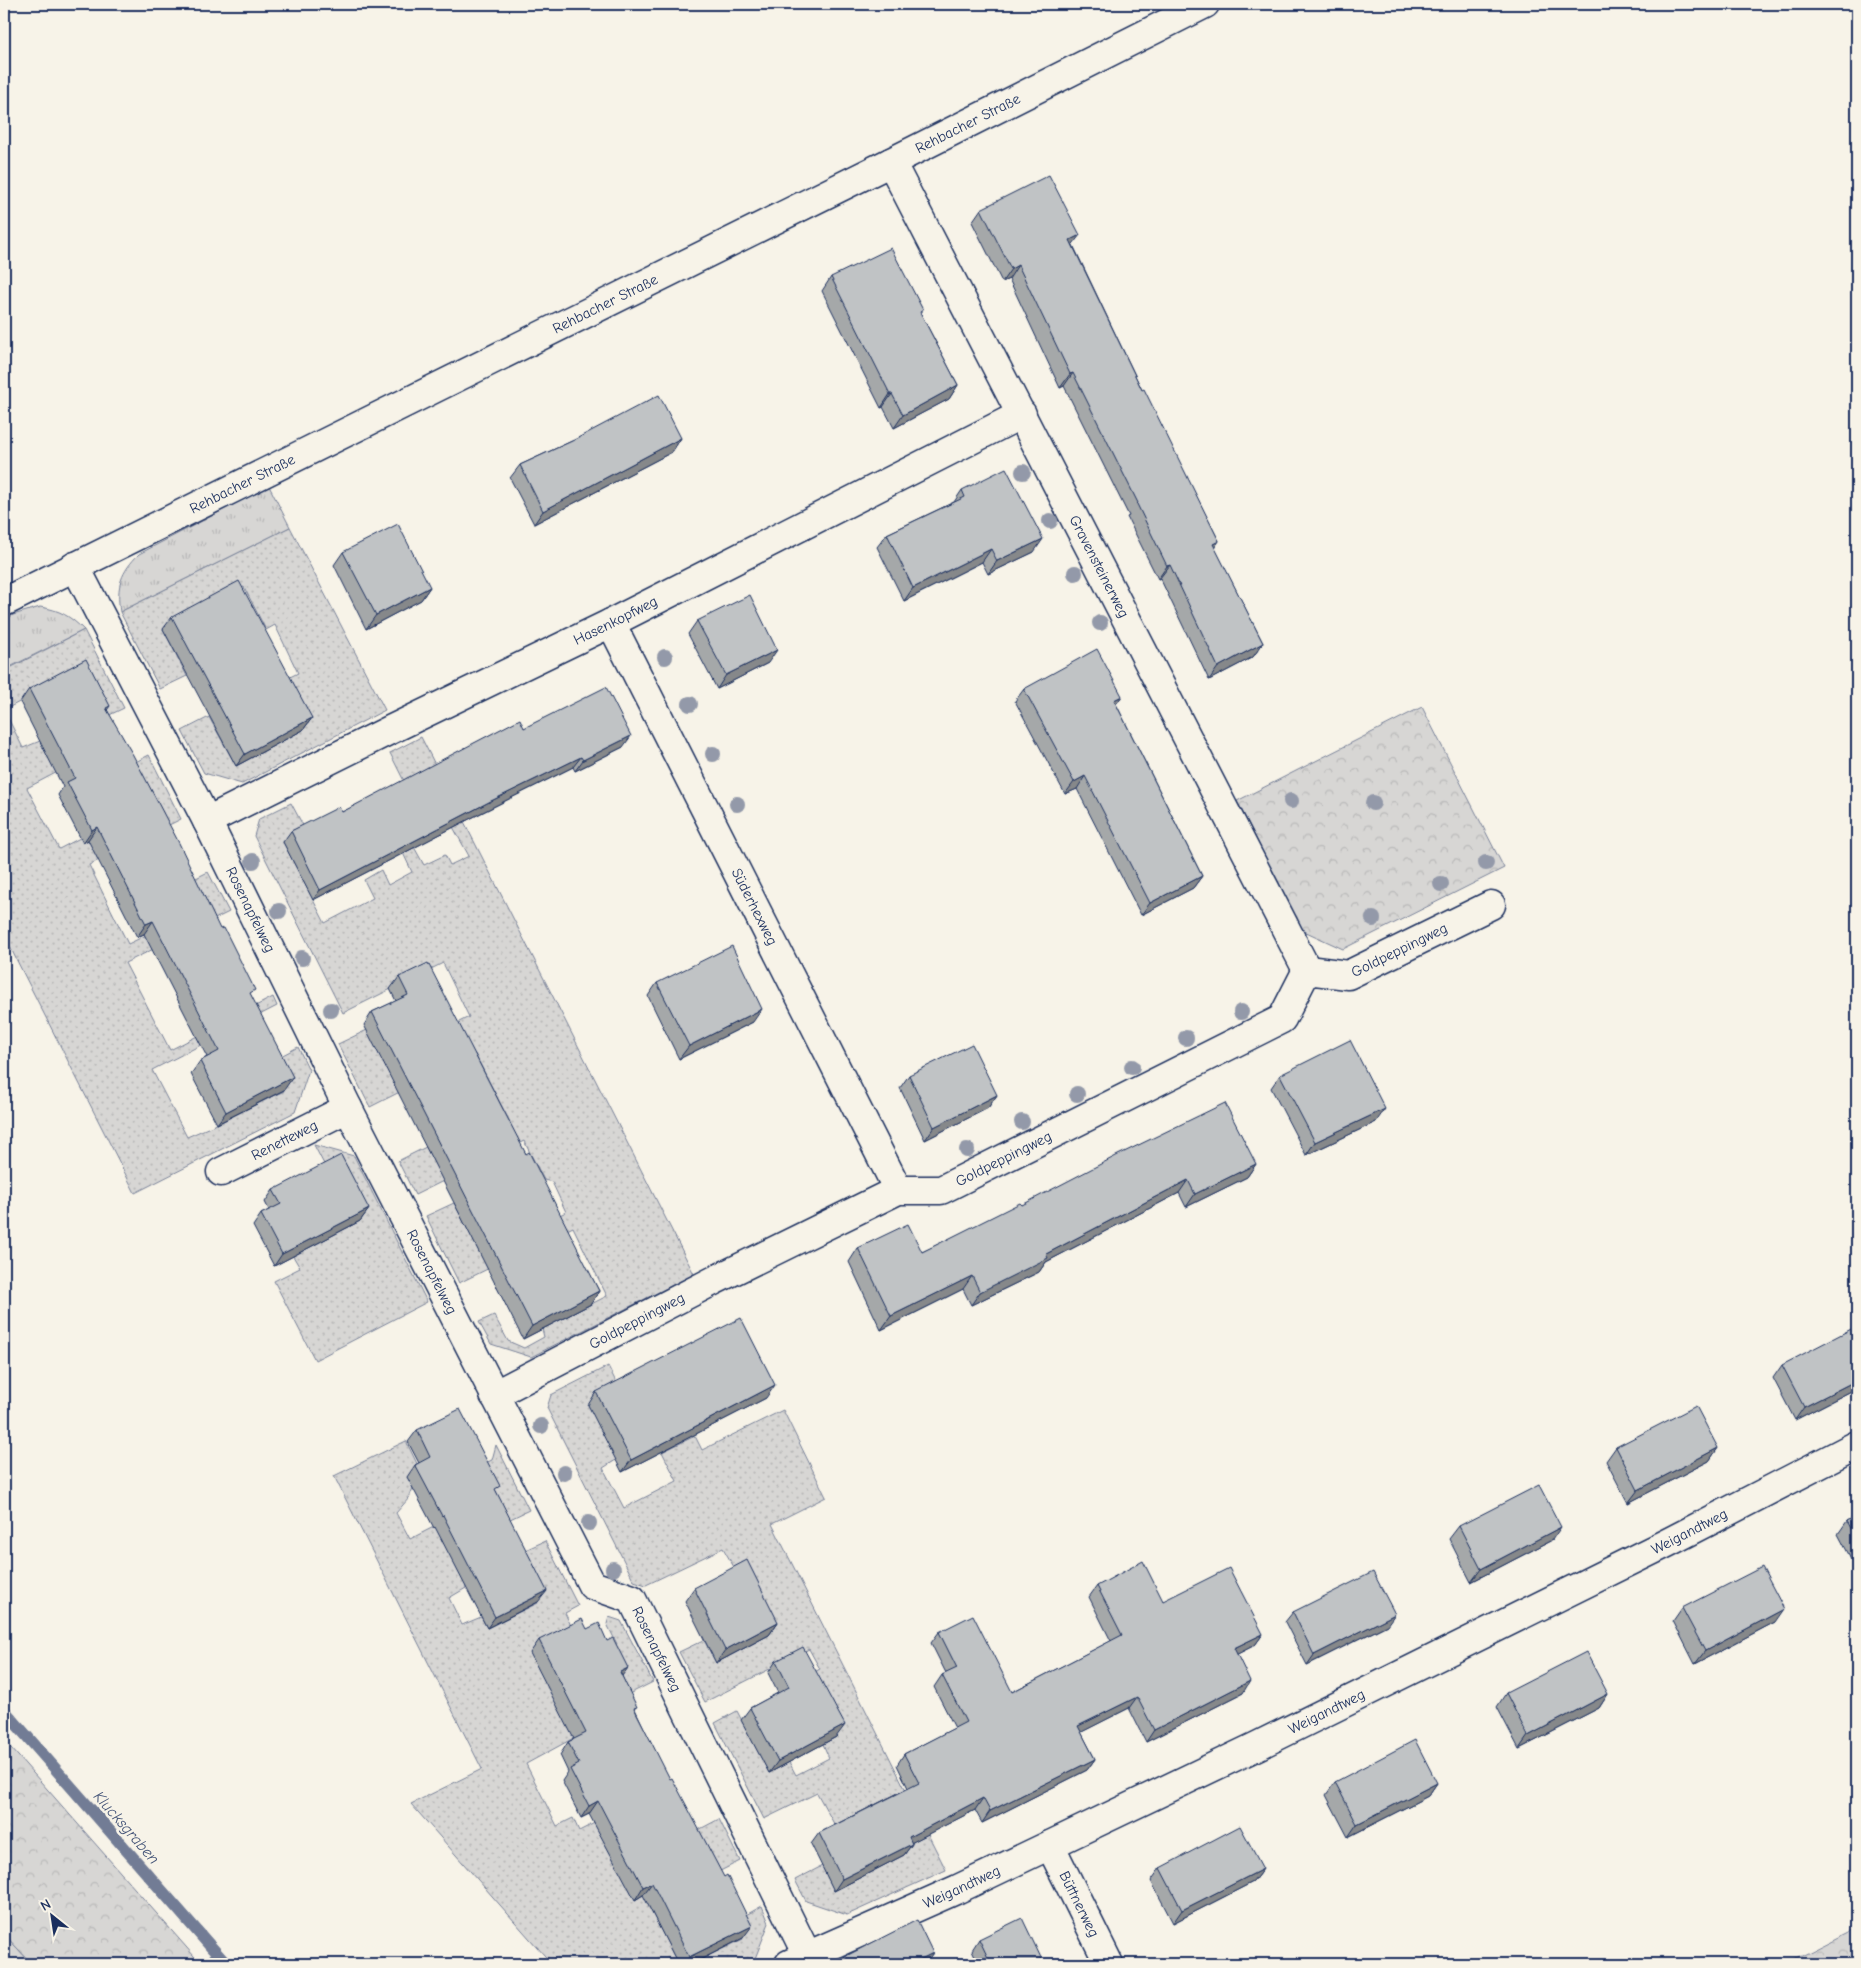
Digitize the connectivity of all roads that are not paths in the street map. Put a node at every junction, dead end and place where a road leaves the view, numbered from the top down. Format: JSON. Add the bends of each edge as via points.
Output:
{"nodes":[{"id":1,"x":1205,"y":4,"type":"edge"},
{"id":2,"x":891,"y":162,"type":"junction"},
{"id":3,"x":1022,"y":414,"type":"junction"},
{"id":4,"x":75,"y":566,"type":"junction"},
{"id":5,"x":4,"y":602,"type":"edge"},
{"id":6,"x":611,"y":623,"type":"junction"},
{"id":7,"x":207,"y":821,"type":"junction"},
{"id":8,"x":1491,"y":904,"type":"dead end"},
{"id":9,"x":1307,"y":970,"type":"junction"},
{"id":10,"x":348,"y":1108,"type":"junction"},
{"id":11,"x":221,"y":1172,"type":"dead end"},
{"id":12,"x":898,"y":1190,"type":"junction"},
{"id":13,"x":494,"y":1395,"type":"junction"},
{"id":14,"x":1857,"y":1445,"type":"edge"},
{"id":15,"x":1050,"y":1846,"type":"junction"},
{"id":16,"x":798,"y":1960,"type":"edge"},
{"id":17,"x":1108,"y":1964,"type":"edge"}],
"edges":[{"from":1,"to":2,"type":"street","name":"Rehbacher Straße"},
{"from":2,"to":3,"type":"street","name":"Gravensteinerweg"},
{"from":2,"to":4,"type":"street","name":"Rehbacher Straße"},
{"from":3,"to":6,"type":"street","name":"Hasenkopfweg"},
{"from":3,"to":9,"type":"street","name":"Gravensteinerweg"},
{"from":4,"to":5,"type":"street","name":"Rehbacher Straße"},
{"from":4,"to":7,"type":"street","name":"Rosenapfelweg"},
{"from":6,"to":7,"type":"street","name":"Hasenkopfweg"},
{"from":6,"to":12,"type":"street","name":"Süderhexweg"},
{"from":7,"to":10,"type":"street","name":"Rosenapfelweg"},
{"from":8,"to":9,"type":"street","name":"Goldpeppingweg","via":[[1348,975]]},
{"from":9,"to":12,"type":"street","name":"Goldpeppingweg","via":[[1282,1019],[942,1190]]},
{"from":10,"to":11,"type":"street","name":"Renetteweg"},
{"from":10,"to":13,"type":"street","name":"Rosenapfelweg"},
{"from":12,"to":13,"type":"street","name":"Goldpeppingweg","via":[[715,1280]]},
{"from":13,"to":16,"type":"street","name":"Rosenapfelweg","via":[[592,1585],[632,1599]]},
{"from":14,"to":15,"type":"street","name":"Weigandtweg","via":[[1641,1557]]},
{"from":15,"to":16,"type":"street","name":"Weigandtweg"},
{"from":15,"to":17,"type":"street","name":"Büttnerweg"}]}
